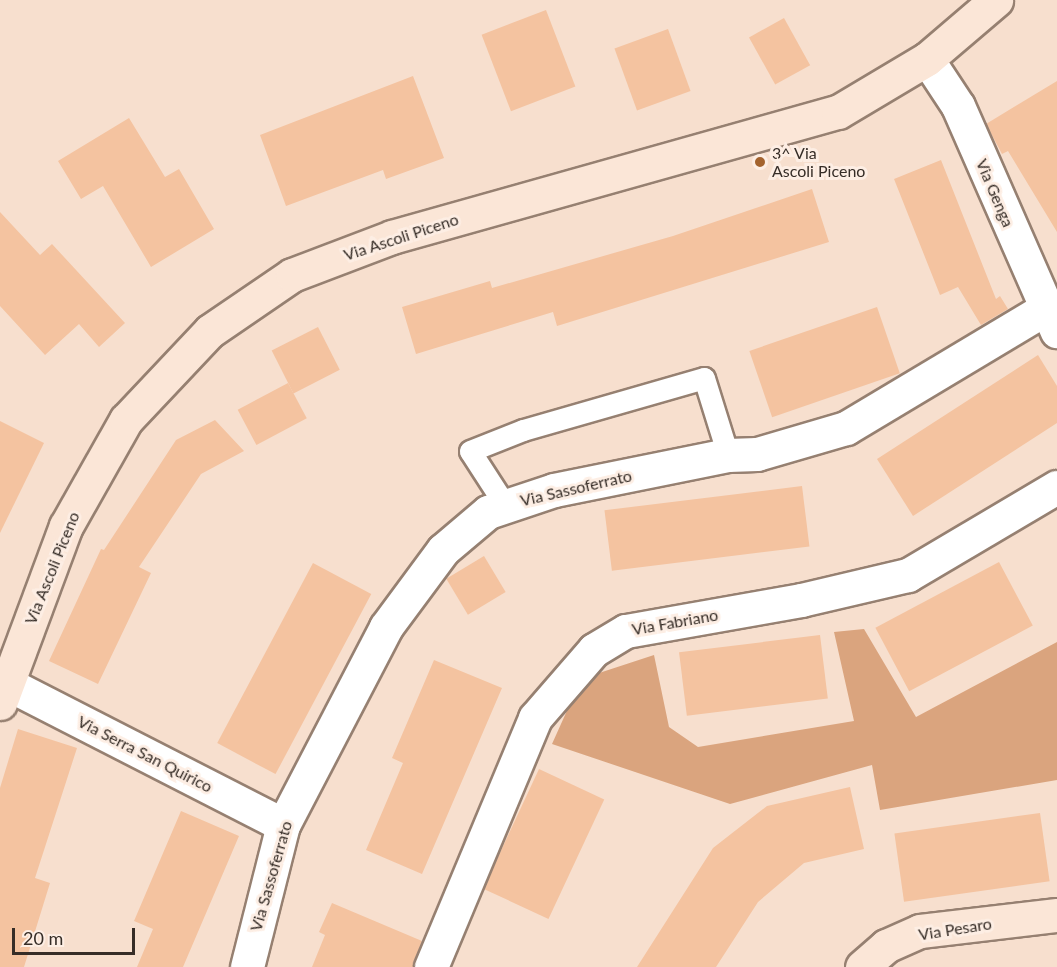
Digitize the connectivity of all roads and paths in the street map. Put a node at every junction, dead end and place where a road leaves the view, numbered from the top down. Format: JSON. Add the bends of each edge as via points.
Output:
{"nodes":[{"id":1,"x":996,"y":0,"type":"edge"},
{"id":2,"x":927,"y":59,"type":"junction"},
{"id":3,"x":1051,"y":320,"type":"edge"},
{"id":4,"x":728,"y":455,"type":"junction"},
{"id":5,"x":1057,"y":487,"type":"edge"},
{"id":6,"x":506,"y":506,"type":"junction"},
{"id":7,"x":3,"y":693,"type":"edge"},
{"id":8,"x":283,"y":825,"type":"junction"},
{"id":9,"x":1057,"y":915,"type":"edge"},
{"id":10,"x":246,"y":967,"type":"edge"},
{"id":11,"x":430,"y":967,"type":"edge"},
{"id":12,"x":862,"y":967,"type":"edge"}],
"edges":[{"from":1,"to":2,"type":"street","name":"Via Ascoli Piceno"},
{"from":2,"to":3,"type":"street","name":"Via Genga","via":[[958,106]]},
{"from":2,"to":7,"type":"street","name":"Via Ascoli Piceno","via":[[838,112],[392,237],[292,275],[219,325],[126,420],[66,526]]},
{"from":3,"to":4,"type":"street","name":"Via Sassoferrato","via":[[846,428],[757,454]]},
{"from":4,"to":6,"type":"street","name":"Via Sassoferrato","via":[[554,490]]},
{"from":4,"to":6,"type":"lane","via":[[704,378],[523,430],[470,451]]},
{"from":5,"to":11,"type":"street","name":"Via Fabriano","via":[[908,575],[801,600],[626,631],[594,650],[535,718]]},
{"from":6,"to":8,"type":"street","name":"Via Sassoferrato","via":[[488,512],[443,550],[386,627]]},
{"from":7,"to":8,"type":"street","name":"Via Serra San Quirico"},
{"from":8,"to":10,"type":"street","name":"Via Sassoferrato"},
{"from":9,"to":12,"type":"street","name":"Via Pesaro","via":[[920,931],[886,946]]}]}
